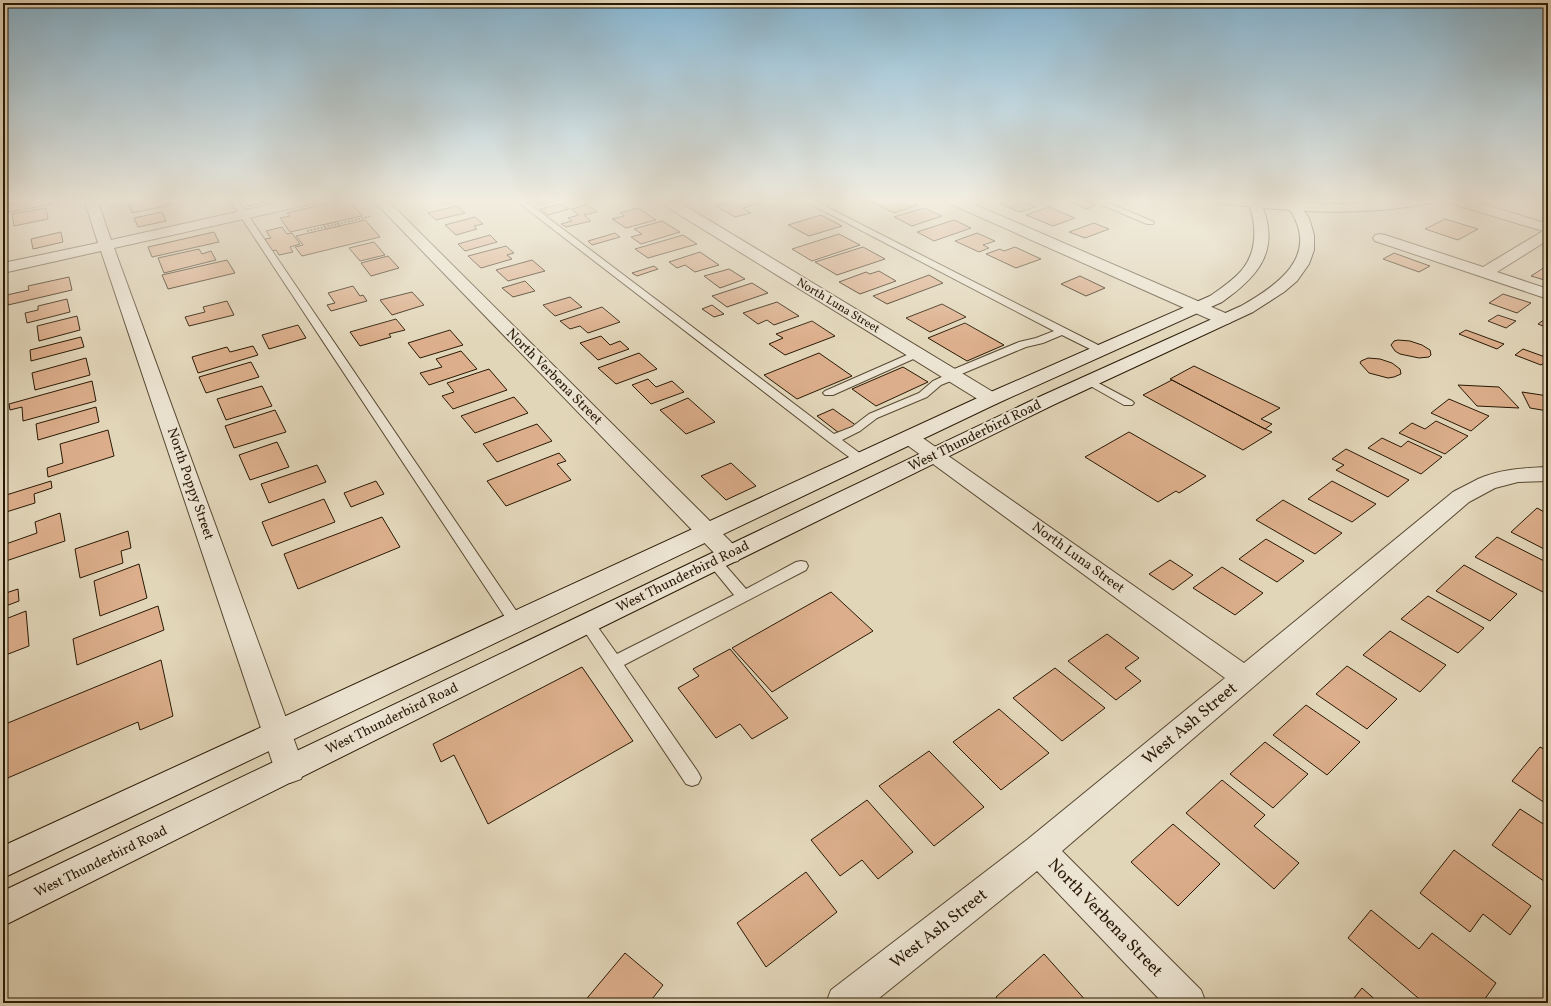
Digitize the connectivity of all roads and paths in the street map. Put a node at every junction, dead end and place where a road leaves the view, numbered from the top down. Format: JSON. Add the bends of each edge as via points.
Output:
{"nodes":[{"id":1,"x":102,"y":246,"type":"edge"},
{"id":2,"x":106,"y":246,"type":"edge"},
{"id":3,"x":264,"y":246,"type":"edge"},
{"id":4,"x":416,"y":246,"type":"edge"},
{"id":5,"x":580,"y":246,"type":"edge"},
{"id":6,"x":740,"y":246,"type":"edge"},
{"id":7,"x":896,"y":246,"type":"edge"},
{"id":8,"x":1057,"y":246,"type":"edge"},
{"id":9,"x":1262,"y":246,"type":"edge"},
{"id":10,"x":1306,"y":246,"type":"edge"},
{"id":11,"x":1404,"y":246,"type":"edge"},
{"id":12,"x":1529,"y":246,"type":"edge"},
{"id":13,"x":3,"y":268,"type":"edge"},
{"id":14,"x":1485,"y":273,"type":"junction"},
{"id":15,"x":1548,"y":294,"type":"edge"},
{"id":16,"x":1198,"y":308,"type":"junction"},
{"id":17,"x":1224,"y":319,"type":"junction"},
{"id":18,"x":1062,"y":331,"type":"junction"},
{"id":19,"x":1100,"y":350,"type":"junction"},
{"id":20,"x":916,"y":354,"type":"junction"},
{"id":21,"x":952,"y":375,"type":"junction"},
{"id":22,"x":1089,"y":381,"type":"junction"},
{"id":23,"x":829,"y":393,"type":"dead end"},
{"id":24,"x":991,"y":399,"type":"junction"},
{"id":25,"x":1128,"y":403,"type":"dead end"},
{"id":26,"x":910,"y":438,"type":"junction"},
{"id":27,"x":833,"y":439,"type":"junction"},
{"id":28,"x":934,"y":455,"type":"junction"},
{"id":29,"x":861,"y":460,"type":"junction"},
{"id":30,"x":1548,"y":474,"type":"edge"},
{"id":31,"x":707,"y":533,"type":"junction"},
{"id":32,"x":722,"y":559,"type":"junction"},
{"id":33,"x":801,"y":566,"type":"dead end"},
{"id":34,"x":744,"y":596,"type":"junction"},
{"id":35,"x":516,"y":622,"type":"junction"},
{"id":36,"x":587,"y":623,"type":"junction"},
{"id":37,"x":615,"y":662,"type":"junction"},
{"id":38,"x":1246,"y":678,"type":"junction"},
{"id":39,"x":278,"y":733,"type":"junction"},
{"id":40,"x":290,"y":770,"type":"junction"},
{"id":41,"x":692,"y":778,"type":"dead end"},
{"id":42,"x":1039,"y":850,"type":"junction"},
{"id":43,"x":3,"y":862,"type":"edge"},
{"id":44,"x":3,"y":909,"type":"edge"},
{"id":45,"x":844,"y":1003,"type":"edge"},
{"id":46,"x":1188,"y":1003,"type":"edge"}],
"edges":[{"from":1,"to":13,"type":"street"},
{"from":2,"to":39,"type":"street","name":"North Poppy Street"},
{"from":3,"to":35,"type":"lane"},
{"from":4,"to":31,"type":"street","name":"North Verbena Street"},
{"from":5,"to":27,"type":"lane"},
{"from":6,"to":20,"type":"street","name":"North Luna Street"},
{"from":7,"to":18,"type":"lane"},
{"from":8,"to":16,"type":"street"},
{"from":9,"to":16,"type":"street","name":"West Thunderbird Road","via":[[1258,260],[1248,274],[1216,299]]},
{"from":10,"to":17,"type":"street","name":"West Thunderbird Road","via":[[1296,274],[1269,297]]},
{"from":11,"to":14,"type":"street"},
{"from":12,"to":14,"type":"street"},
{"from":14,"to":15,"type":"street"},
{"from":16,"to":17,"type":"street"},
{"from":16,"to":19,"type":"street","name":"West Thunderbird Road"},
{"from":17,"to":22,"type":"street","name":"West Thunderbird Road"},
{"from":18,"to":19,"type":"lane"},
{"from":18,"to":21,"type":"lane","via":[[1039,341],[1023,344]]},
{"from":19,"to":24,"type":"street","name":"West Thunderbird Road"},
{"from":20,"to":21,"type":"street","name":"North Luna Street"},
{"from":20,"to":23,"type":"lane"},
{"from":21,"to":24,"type":"street","name":"North Luna Street"},
{"from":21,"to":27,"type":"lane","via":[[923,395],[873,416],[856,429]]},
{"from":22,"to":25,"type":"lane"},
{"from":22,"to":28,"type":"street","name":"West Thunderbird Road"},
{"from":24,"to":26,"type":"street","name":"West Thunderbird Road"},
{"from":26,"to":28,"type":"street","name":"North Luna Street"},
{"from":26,"to":29,"type":"street","name":"West Thunderbird Road"},
{"from":27,"to":29,"type":"lane"},
{"from":28,"to":32,"type":"street","name":"West Thunderbird Road"},
{"from":28,"to":38,"type":"street","name":"North Luna Street"},
{"from":29,"to":31,"type":"street","name":"West Thunderbird Road"},
{"from":30,"to":38,"type":"street","name":"West Ash Street","via":[[1518,475],[1487,483],[1461,497]]},
{"from":31,"to":32,"type":"street","name":"North Verbena Street"},
{"from":31,"to":35,"type":"street","name":"West Thunderbird Road"},
{"from":32,"to":34,"type":"lane"},
{"from":32,"to":36,"type":"street","name":"West Thunderbird Road"},
{"from":33,"to":34,"type":"lane"},
{"from":34,"to":37,"type":"lane"},
{"from":35,"to":39,"type":"street","name":"West Thunderbird Road"},
{"from":36,"to":37,"type":"lane"},
{"from":36,"to":40,"type":"street","name":"West Thunderbird Road"},
{"from":37,"to":41,"type":"lane"},
{"from":38,"to":42,"type":"street","name":"West Ash Street"},
{"from":39,"to":40,"type":"street","name":"North Poppy Street"},
{"from":39,"to":43,"type":"street","name":"West Thunderbird Road"},
{"from":40,"to":44,"type":"street","name":"West Thunderbird Road"},
{"from":42,"to":45,"type":"street","name":"West Ash Street"},
{"from":42,"to":46,"type":"street","name":"North Verbena Street"}]}
